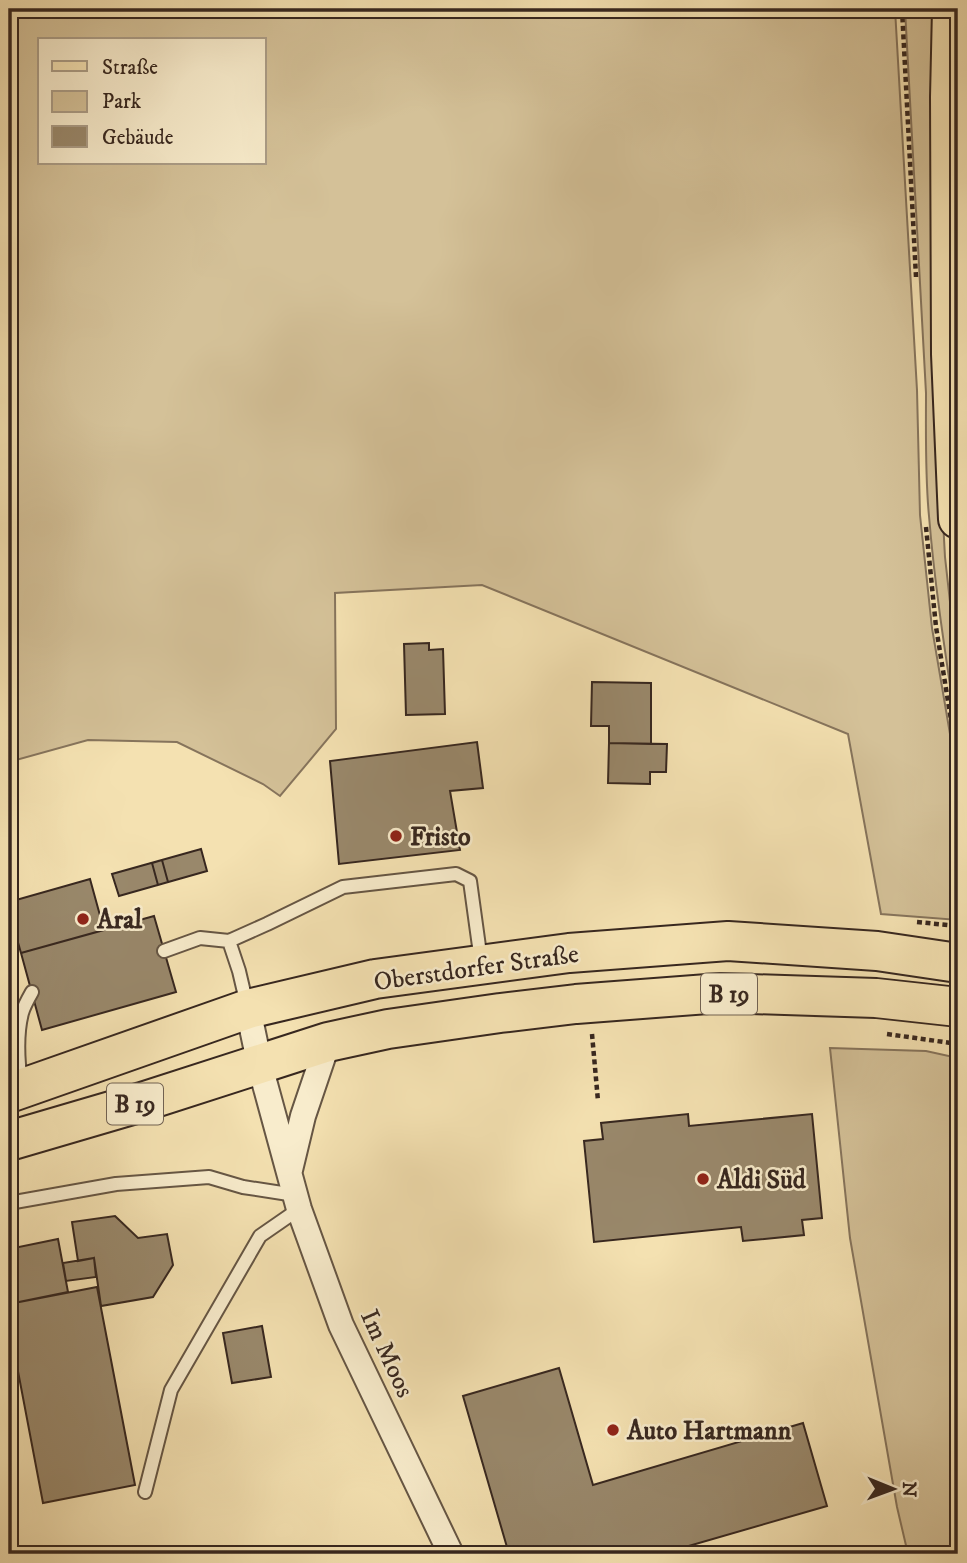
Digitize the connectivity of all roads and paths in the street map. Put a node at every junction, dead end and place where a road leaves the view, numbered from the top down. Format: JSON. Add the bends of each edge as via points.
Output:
{"nodes":[{"id":1,"x":952,"y":9,"type":"edge"},
{"id":2,"x":958,"y":519,"type":"edge"},
{"id":3,"x":229,"y":940,"type":"junction"},
{"id":4,"x":164,"y":951,"type":"dead end"},
{"id":5,"x":958,"y":963,"type":"edge"},
{"id":6,"x":482,"y":965,"type":"junction"},
{"id":7,"x":32,"y":992,"type":"dead end"},
{"id":8,"x":958,"y":1007,"type":"edge"},
{"id":9,"x":248,"y":1009,"type":"junction"},
{"id":10,"x":592,"y":1030,"type":"dead end"},
{"id":11,"x":876,"y":1032,"type":"dead end"},
{"id":12,"x":328,"y":1042,"type":"junction"},
{"id":13,"x":958,"y":1044,"type":"edge"},
{"id":14,"x":260,"y":1066,"type":"junction"},
{"id":15,"x":15,"y":1091,"type":"edge"},
{"id":16,"x":598,"y":1101,"type":"dead end"},
{"id":17,"x":9,"y":1141,"type":"edge"},
{"id":18,"x":289,"y":1171,"type":"junction"},
{"id":19,"x":297,"y":1202,"type":"junction"},
{"id":20,"x":9,"y":1203,"type":"edge"},
{"id":21,"x":145,"y":1492,"type":"dead end"},
{"id":22,"x":451,"y":1554,"type":"edge"}],
"edges":[{"from":1,"to":2,"type":"main road","via":[[951,355]]},
{"from":3,"to":4,"type":"lane","via":[[200,938]]},
{"from":3,"to":6,"type":"lane","via":[[343,887],[456,874],[470,881]]},
{"from":3,"to":9,"type":"lane"},
{"from":5,"to":6,"type":"main road","name":"Oberstdorfer Straße","number":"B 19","via":[[877,951],[728,941]]},
{"from":6,"to":9,"type":"main road","name":"Oberstdorfer Straße","number":"B 19","via":[[375,979]]},
{"from":7,"to":15,"type":"lane","via":[[22,1011]]},
{"from":8,"to":12,"type":"main road","name":"Oberstdorfer Straße","number":"B 19","via":[[876,998],[721,993],[525,1010]]},
{"from":9,"to":14,"type":"street","name":"Im Moos"},
{"from":9,"to":15,"type":"main road","name":"Oberstdorfer Straße","number":"B 19"},
{"from":10,"to":16,"type":"path"},
{"from":11,"to":13,"type":"path"},
{"from":12,"to":14,"type":"main road","name":"Oberstdorfer Straße","number":"B 19"},
{"from":12,"to":18,"type":"street","name":"Im Moos"},
{"from":14,"to":17,"type":"main road","name":"Oberstdorfer Straße","number":"B 19"},
{"from":14,"to":18,"type":"street","name":"Im Moos"},
{"from":18,"to":19,"type":"street","name":"Im Moos"},
{"from":19,"to":20,"type":"lane","via":[[209,1177],[116,1184]]},
{"from":19,"to":21,"type":"lane","via":[[260,1236],[171,1390]]},
{"from":19,"to":22,"type":"street","name":"Im Moos","via":[[341,1325]]}]}
